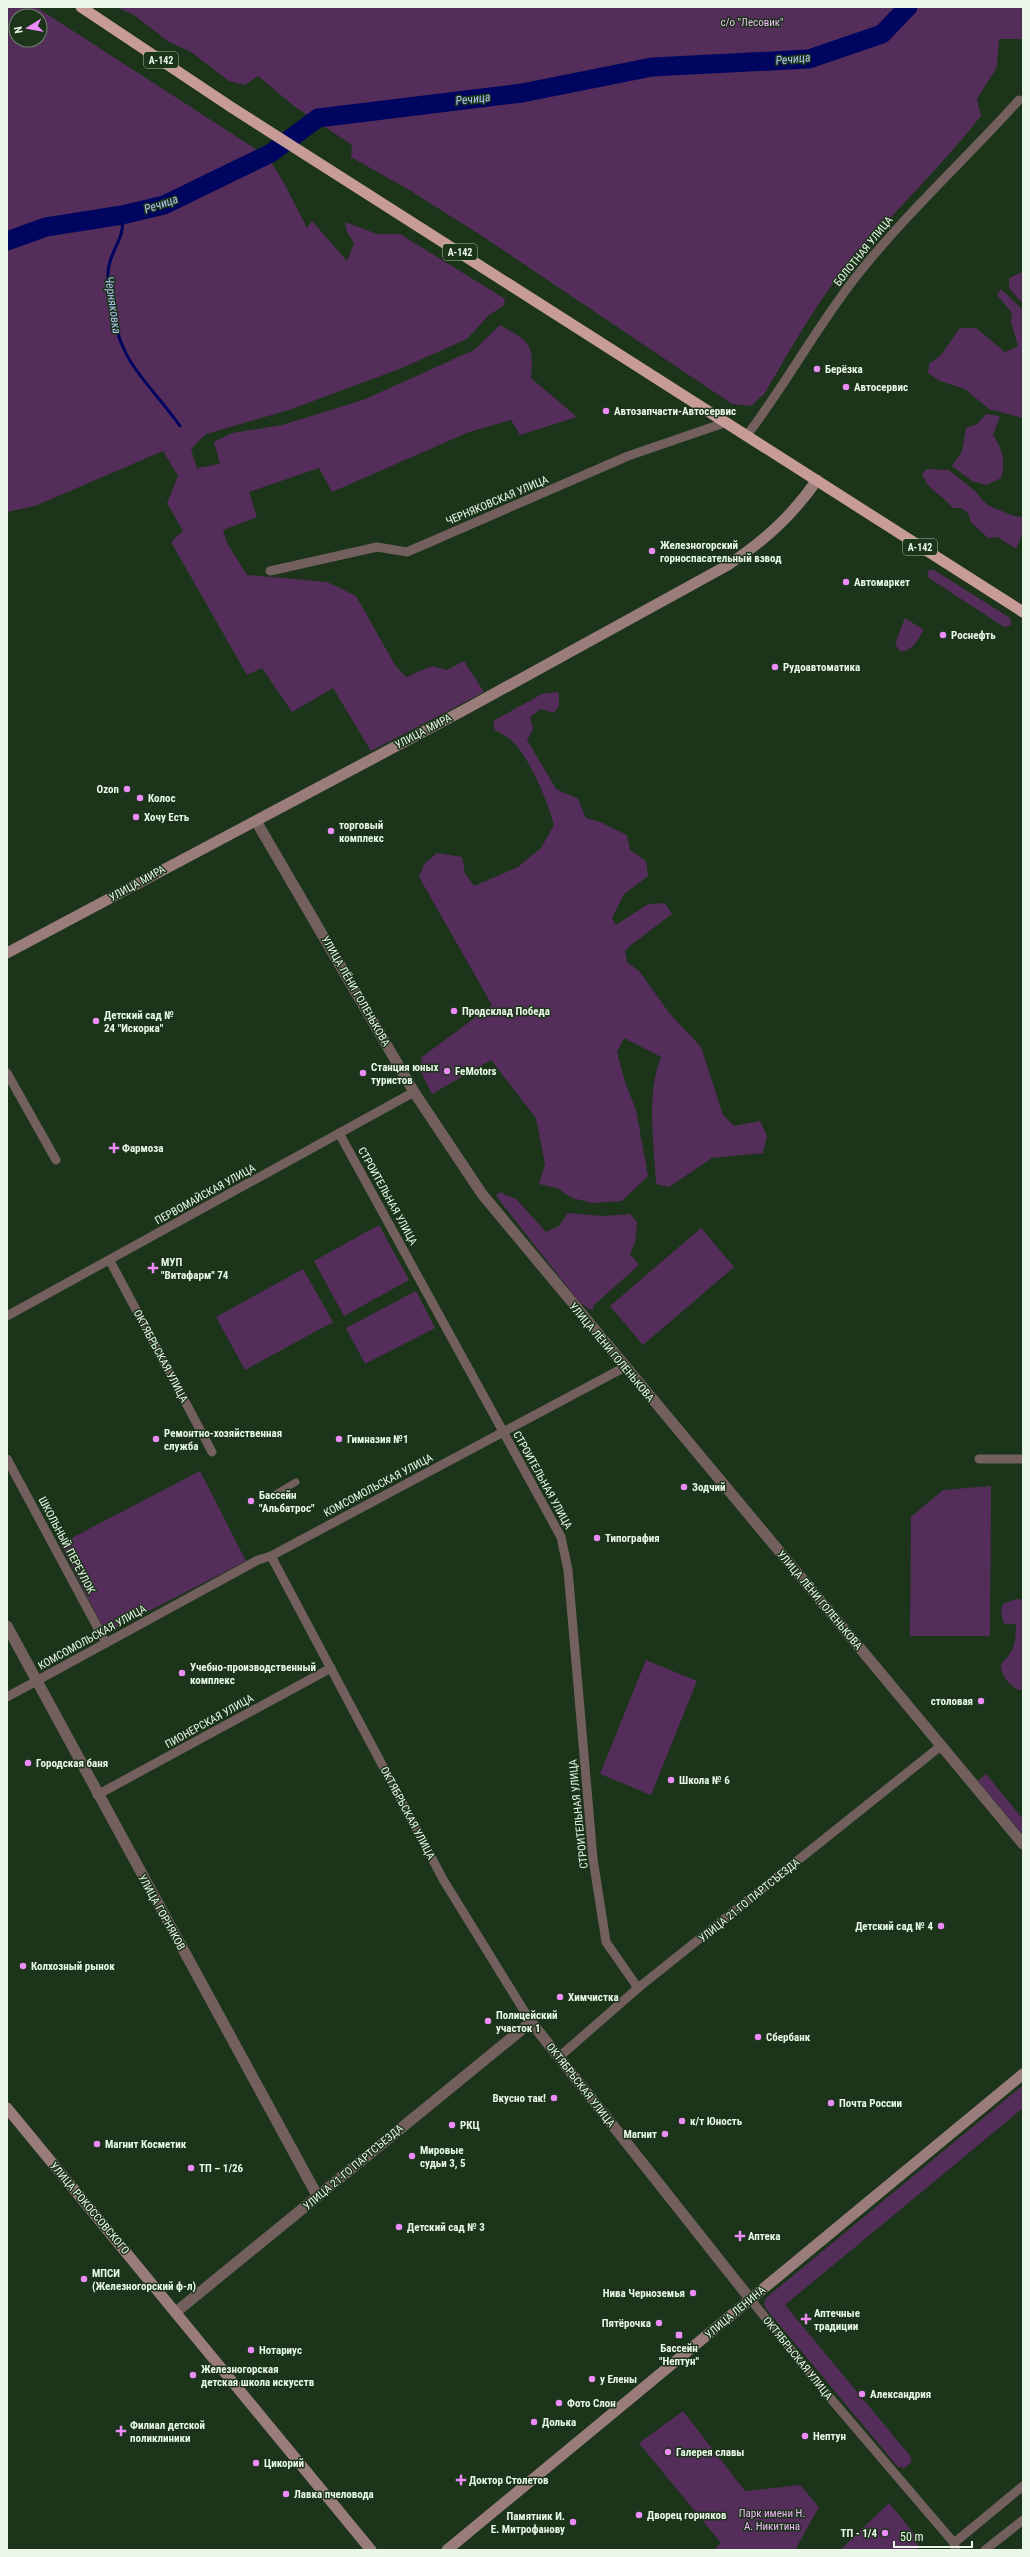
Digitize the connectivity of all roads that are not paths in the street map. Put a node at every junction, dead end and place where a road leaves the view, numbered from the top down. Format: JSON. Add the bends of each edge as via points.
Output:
{"nodes":[{"id":1,"x":81,"y":7,"type":"edge"},
{"id":2,"x":1020,"y":100,"type":"dead end"},
{"id":3,"x":727,"y":422,"type":"junction"},
{"id":4,"x":747,"y":435,"type":"junction"},
{"id":5,"x":817,"y":480,"type":"junction"},
{"id":6,"x":270,"y":571,"type":"dead end"},
{"id":7,"x":1023,"y":612,"type":"edge"},
{"id":8,"x":256,"y":821,"type":"junction"},
{"id":9,"x":7,"y":953,"type":"edge"},
{"id":10,"x":7,"y":1073,"type":"edge"},
{"id":11,"x":414,"y":1092,"type":"junction"},
{"id":12,"x":339,"y":1133,"type":"junction"},
{"id":13,"x":56,"y":1160,"type":"dead end"},
{"id":14,"x":110,"y":1261,"type":"junction"},
{"id":15,"x":7,"y":1316,"type":"edge"},
{"id":16,"x":625,"y":1367,"type":"junction"},
{"id":17,"x":502,"y":1433,"type":"junction"},
{"id":18,"x":212,"y":1452,"type":"dead end"},
{"id":19,"x":7,"y":1459,"type":"edge"},
{"id":20,"x":979,"y":1459,"type":"dead end"},
{"id":21,"x":1023,"y":1459,"type":"edge"},
{"id":22,"x":296,"y":1482,"type":"dead end"},
{"id":23,"x":274,"y":1494,"type":"dead end"},
{"id":24,"x":271,"y":1556,"type":"junction"},
{"id":25,"x":7,"y":1626,"type":"edge"},
{"id":26,"x":106,"y":1643,"type":"junction"},
{"id":27,"x":331,"y":1668,"type":"junction"},
{"id":28,"x":37,"y":1681,"type":"junction"},
{"id":29,"x":7,"y":1697,"type":"edge"},
{"id":30,"x":942,"y":1745,"type":"junction"},
{"id":31,"x":97,"y":1795,"type":"junction"},
{"id":32,"x":1023,"y":1844,"type":"edge"},
{"id":33,"x":638,"y":1988,"type":"junction"},
{"id":34,"x":530,"y":2022,"type":"junction"},
{"id":35,"x":559,"y":2057,"type":"junction"},
{"id":36,"x":1023,"y":2074,"type":"edge"},
{"id":37,"x":7,"y":2108,"type":"edge"},
{"id":38,"x":318,"y":2197,"type":"junction"},
{"id":39,"x":751,"y":2300,"type":"junction"},
{"id":40,"x":176,"y":2312,"type":"junction"},
{"id":41,"x":1023,"y":2486,"type":"edge"},
{"id":42,"x":1023,"y":2520,"type":"edge"},
{"id":43,"x":955,"y":2547,"type":"edge"},
{"id":44,"x":371,"y":2550,"type":"edge"},
{"id":45,"x":447,"y":2550,"type":"edge"},
{"id":46,"x":985,"y":2550,"type":"edge"}],
"edges":[{"from":1,"to":3,"type":"highway","number":"А-142","via":[[242,113]]},
{"from":2,"to":4,"type":"street","name":"БОЛОТНАЯ УЛИЦА","via":[[910,214],[856,278],[822,325],[775,399]]},
{"from":3,"to":4,"type":"highway","number":"А-142"},
{"from":3,"to":6,"type":"street","name":"ЧЕРНЯКОВСКАЯ УЛИЦА","via":[[628,456],[406,552],[377,547]]},
{"from":4,"to":5,"type":"highway","number":"А-142"},
{"from":5,"to":7,"type":"highway","number":"А-142"},
{"from":5,"to":8,"type":"main road","name":"УЛИЦА МИРА","via":[[798,508],[747,553],[728,565]]},
{"from":8,"to":9,"type":"main road","name":"УЛИЦА МИРА"},
{"from":8,"to":11,"type":"street","name":"УЛИЦА ЛЁНИ ГОЛЕНЬКОВА"},
{"from":10,"to":13,"type":"street"},
{"from":11,"to":12,"type":"street","name":"ПЕРВОМАЙСКАЯ УЛИЦА"},
{"from":11,"to":16,"type":"street","name":"УЛИЦА ЛЁНИ ГОЛЕНЬКОВА","via":[[482,1194]]},
{"from":12,"to":14,"type":"street","name":"ПЕРВОМАЙСКАЯ УЛИЦА"},
{"from":12,"to":17,"type":"street","name":"СТРОИТЕЛЬНАЯ УЛИЦА"},
{"from":14,"to":15,"type":"street","name":"ПЕРВОМАЙСКАЯ УЛИЦА"},
{"from":14,"to":18,"type":"street","name":"ОКТЯБРЬСКАЯ УЛИЦА"},
{"from":16,"to":17,"type":"street","name":"КОМСОМОЛЬСКАЯ УЛИЦА"},
{"from":16,"to":30,"type":"street","name":"УЛИЦА ЛЁНИ ГОЛЕНЬКОВА"},
{"from":17,"to":24,"type":"street","name":"КОМСОМОЛЬСКАЯ УЛИЦА"},
{"from":17,"to":33,"type":"street","name":"СТРОИТЕЛЬНАЯ УЛИЦА","via":[[561,1537],[568,1570],[593,1859],[606,1942]]},
{"from":19,"to":26,"type":"street","name":"ШКОЛЬНЫЙ ПЕРЕУЛОК"},
{"from":20,"to":21,"type":"street"},
{"from":22,"to":23,"type":"street"},
{"from":24,"to":26,"type":"street","name":"КОМСОМОЛЬСКАЯ УЛИЦА","via":[[258,1560]]},
{"from":24,"to":27,"type":"street","name":"ОКТЯБРЬСКАЯ УЛИЦА"},
{"from":25,"to":28,"type":"street","name":"УЛИЦА ГОРНЯКОВ"},
{"from":26,"to":28,"type":"street","name":"КОМСОМОЛЬСКАЯ УЛИЦА"},
{"from":27,"to":31,"type":"street","name":"ПИОНЕРСКАЯ УЛИЦА"},
{"from":27,"to":34,"type":"street","name":"ОКТЯБРЬСКАЯ УЛИЦА","via":[[444,1881]]},
{"from":28,"to":29,"type":"street","name":"КОМСОМОЛЬСКАЯ УЛИЦА"},
{"from":28,"to":31,"type":"street","name":"УЛИЦА ГОРНЯКОВ"},
{"from":30,"to":32,"type":"street","name":"УЛИЦА ЛЁНИ ГОЛЕНЬКОВА"},
{"from":30,"to":33,"type":"street","name":"УЛИЦА 21-ГО ПАРТСЪЕЗДА"},
{"from":31,"to":38,"type":"street","name":"УЛИЦА ГОРНЯКОВ"},
{"from":33,"to":35,"type":"street","name":"УЛИЦА 21-ГО ПАРТСЪЕЗДА"},
{"from":34,"to":35,"type":"street","name":"ОКТЯБРЬСКАЯ УЛИЦА"},
{"from":34,"to":38,"type":"street","name":"УЛИЦА 21-ГО ПАРТСЪЕЗДА"},
{"from":35,"to":39,"type":"street","name":"ОКТЯБРЬСКАЯ УЛИЦА"},
{"from":36,"to":39,"type":"main road","name":"УЛИЦА ЛЕНИНА"},
{"from":37,"to":40,"type":"main road","name":"УЛИЦА РОКОССОВСКОГО"},
{"from":38,"to":40,"type":"street","name":"УЛИЦА 21-ГО ПАРТСЪЕЗДА"},
{"from":39,"to":43,"type":"street","name":"ОКТЯБРЬСКАЯ УЛИЦА"},
{"from":39,"to":45,"type":"main road","name":"УЛИЦА ЛЕНИНА"},
{"from":40,"to":44,"type":"main road","name":"УЛИЦА РОКОССОВСКОГО"},
{"from":41,"to":43,"type":"street"},
{"from":42,"to":46,"type":"street"}]}
